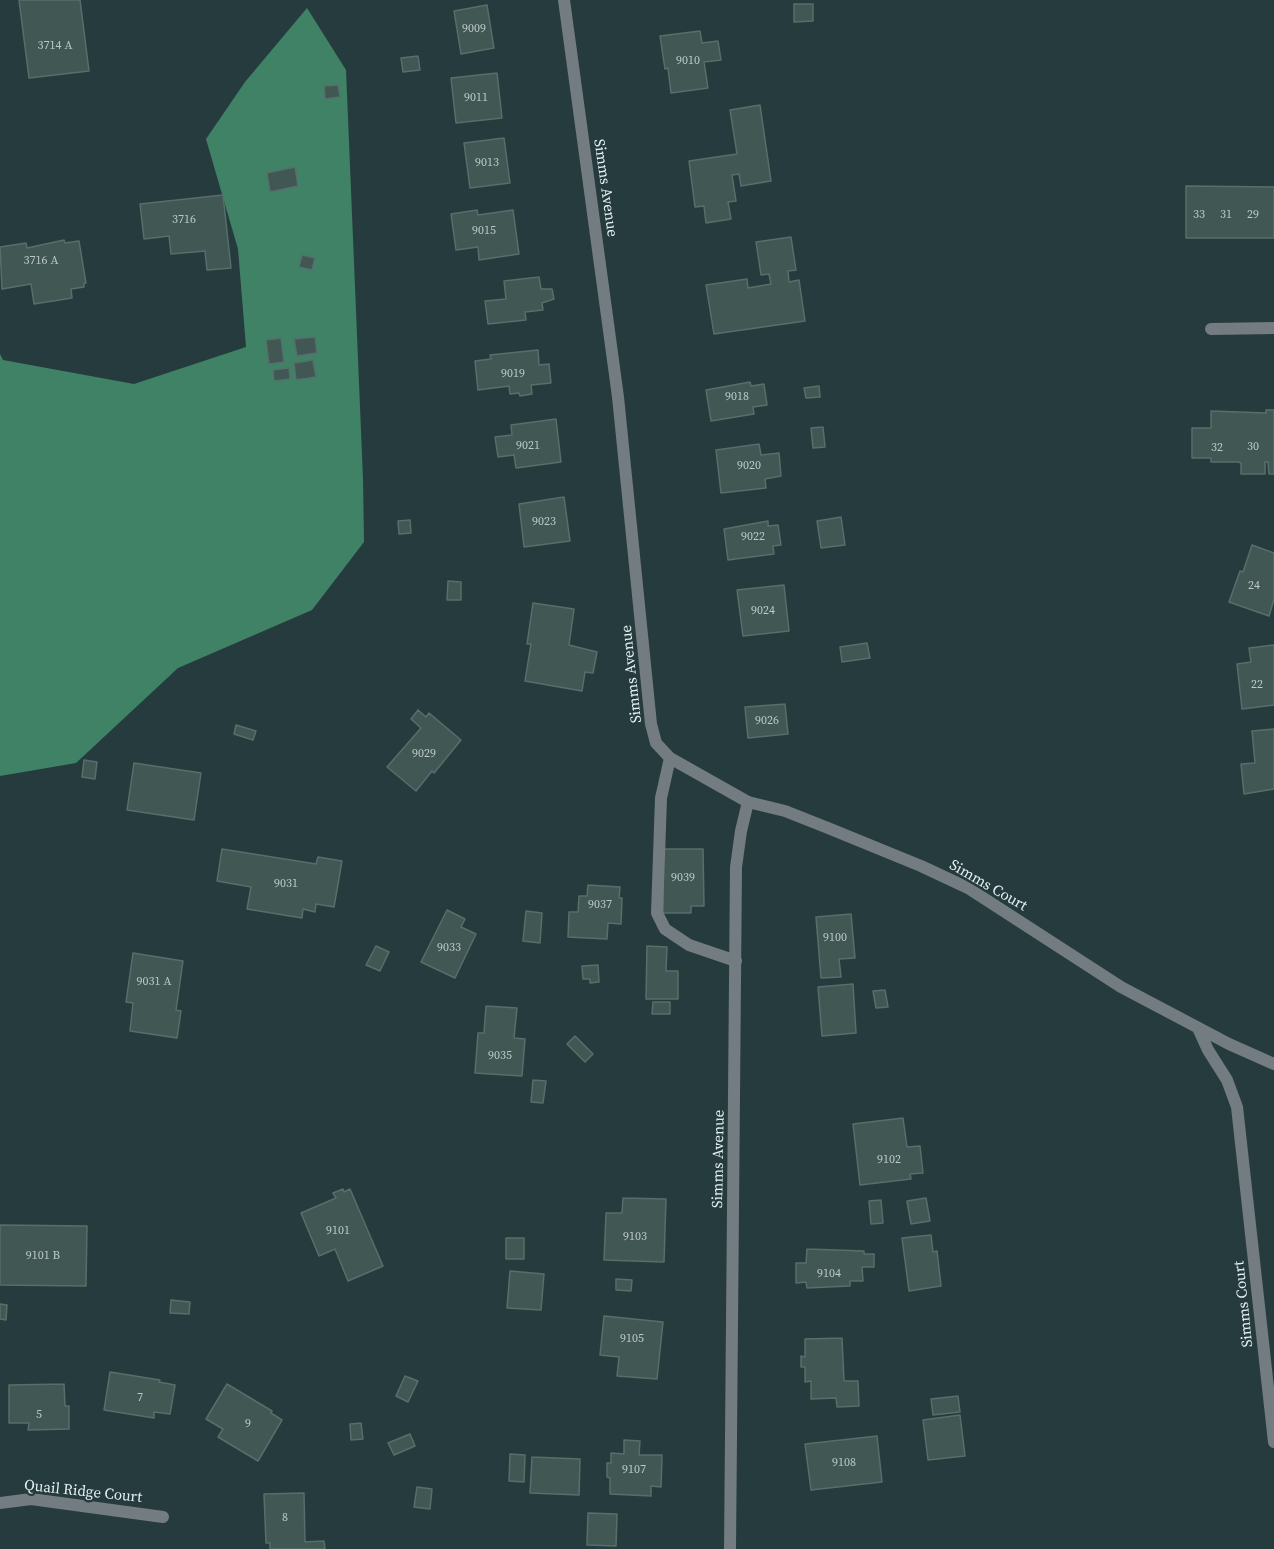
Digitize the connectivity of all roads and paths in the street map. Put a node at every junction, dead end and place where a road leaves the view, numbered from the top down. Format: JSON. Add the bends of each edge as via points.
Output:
{"nodes":[{"id":1,"x":564,"y":0,"type":"edge"},
{"id":2,"x":1274,"y":328,"type":"edge"},
{"id":3,"x":1211,"y":329,"type":"dead end"},
{"id":4,"x":670,"y":758,"type":"junction"},
{"id":5,"x":748,"y":802,"type":"junction"},
{"id":6,"x":736,"y":961,"type":"junction"},
{"id":7,"x":1198,"y":1028,"type":"junction"},
{"id":8,"x":1274,"y":1064,"type":"edge"},
{"id":9,"x":1274,"y":1442,"type":"edge"},
{"id":10,"x":0,"y":1503,"type":"edge"},
{"id":11,"x":163,"y":1517,"type":"dead end"},
{"id":12,"x":730,"y":1549,"type":"edge"}],
"edges":[{"from":1,"to":4,"type":"street","name":"Simms Avenue","via":[[618,397],[651,724],[656,743]]},
{"from":2,"to":3,"type":"street"},
{"from":4,"to":5,"type":"street","name":"Simms Avenue"},
{"from":4,"to":6,"type":"street","via":[[661,798],[657,913],[665,929],[689,945]]},
{"from":5,"to":6,"type":"street","name":"Simms Avenue","via":[[736,867]]},
{"from":5,"to":7,"type":"street","name":"Simms Court","via":[[796,815],[968,888],[1120,987]]},
{"from":6,"to":12,"type":"street","name":"Simms Avenue"},
{"from":7,"to":8,"type":"street","name":"Simms Court"},
{"from":7,"to":9,"type":"street","name":"Simms Court","via":[[1237,1107]]},
{"from":10,"to":11,"type":"street","name":"Quail Ridge Court","via":[[30,1499]]}]}
